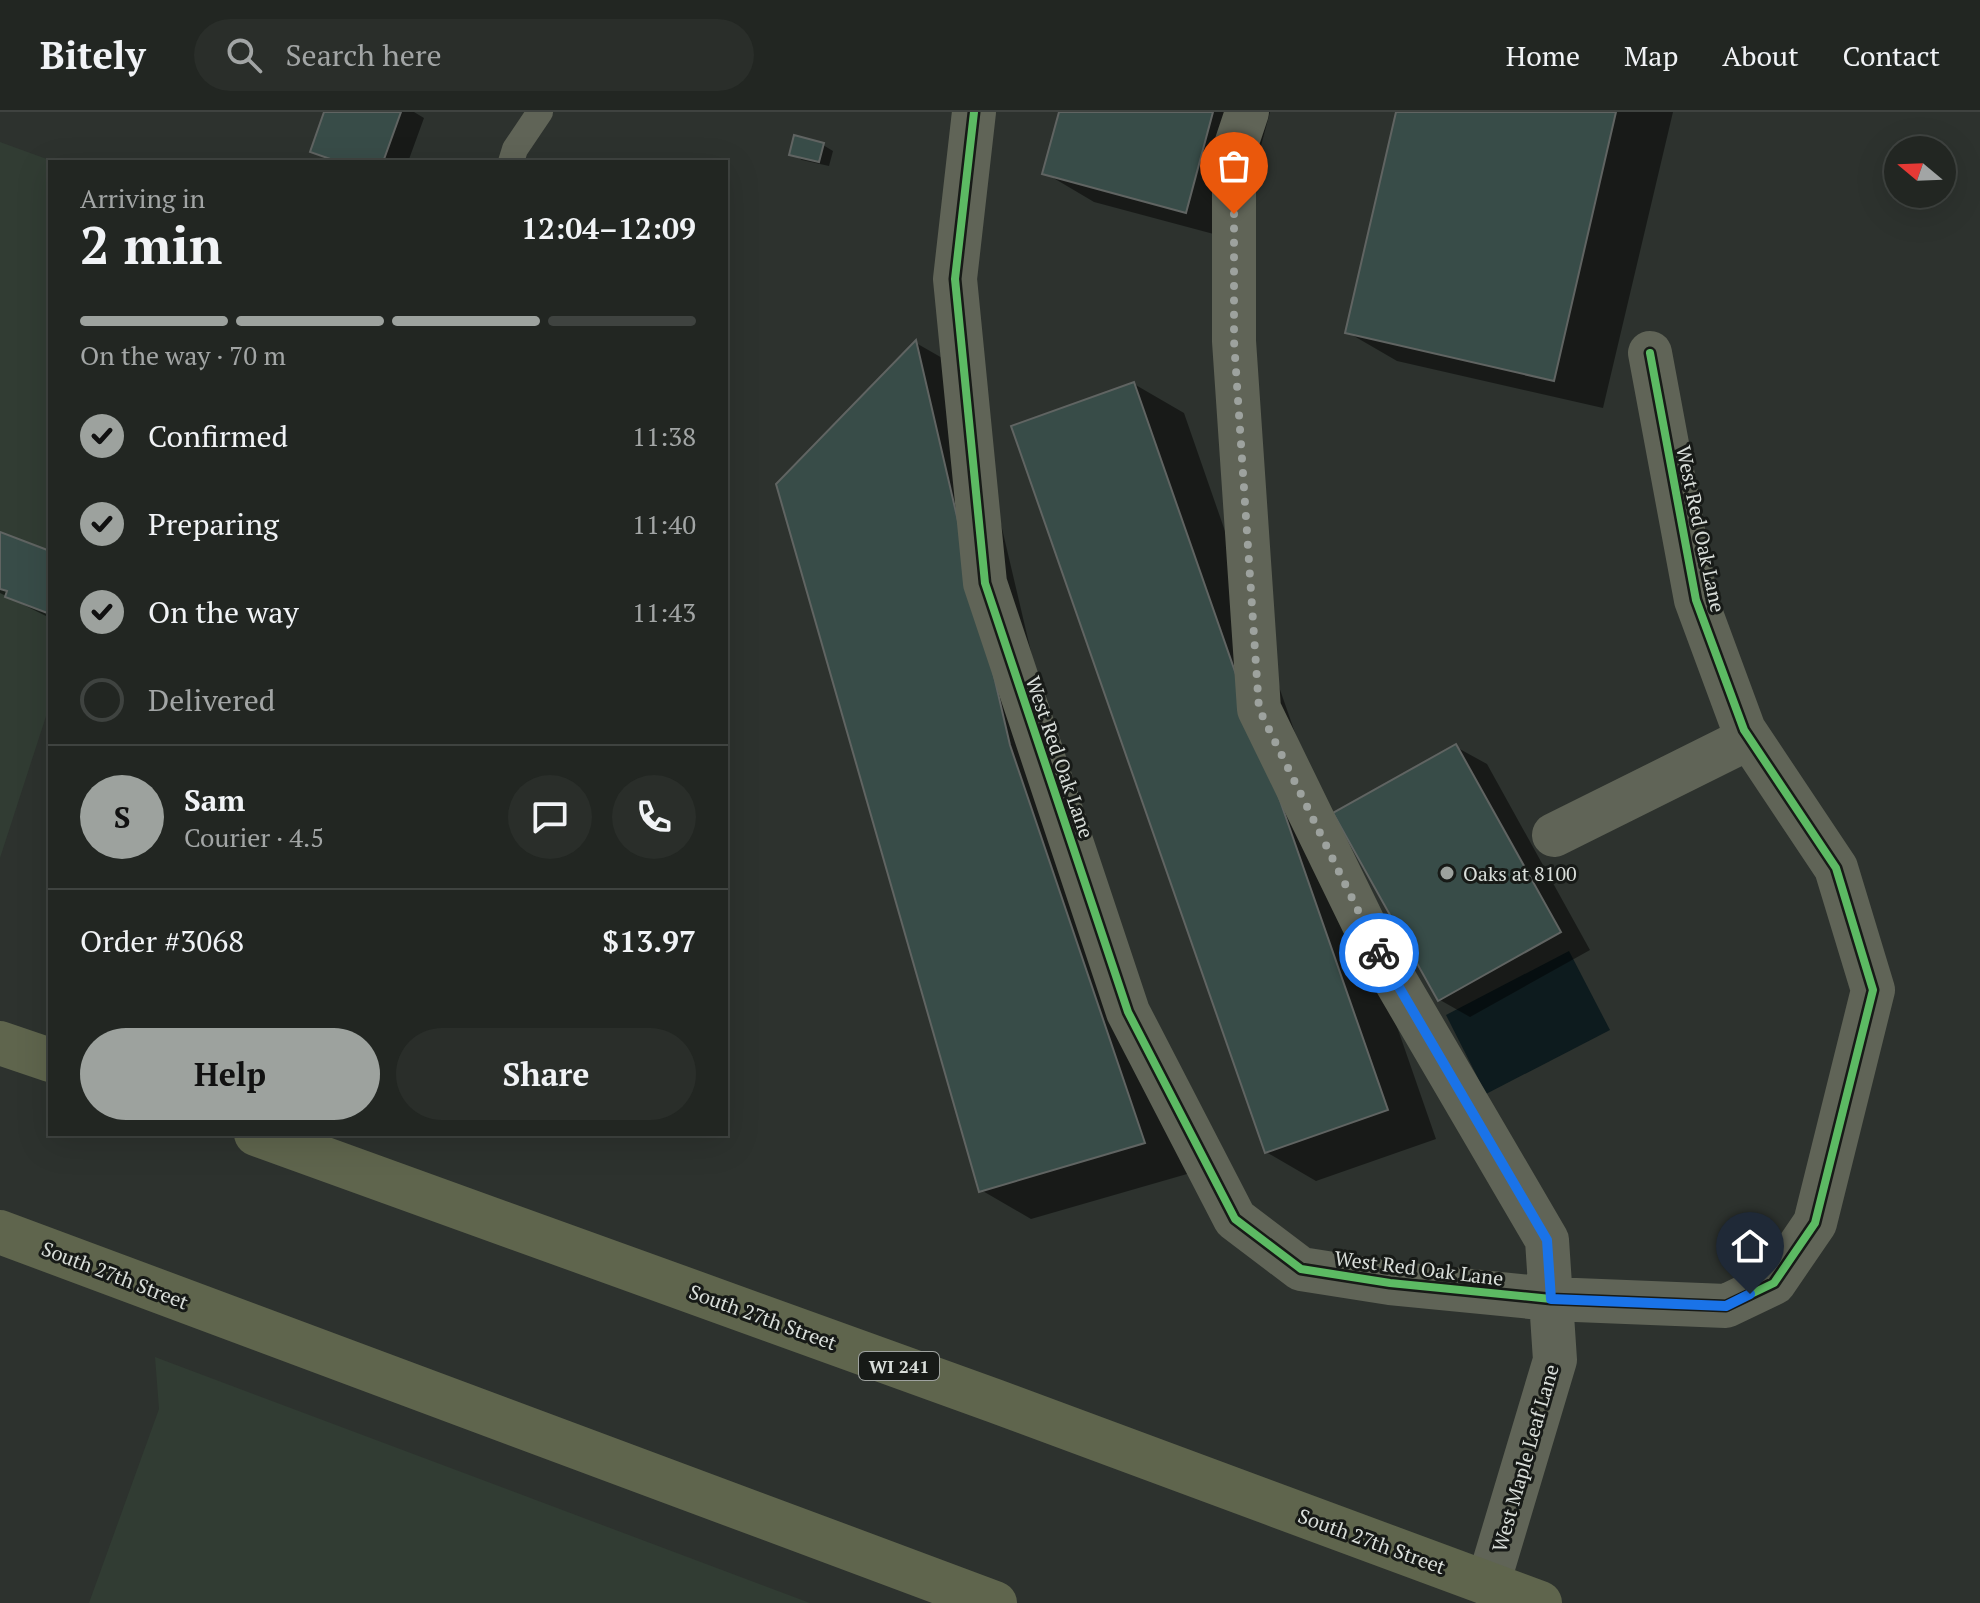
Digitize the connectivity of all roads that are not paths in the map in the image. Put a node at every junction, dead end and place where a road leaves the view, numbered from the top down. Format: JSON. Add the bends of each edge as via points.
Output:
{"nodes":[{"id":1,"x":540,"y":112,"type":"edge"},
{"id":2,"x":974,"y":112,"type":"edge"},
{"id":3,"x":1247,"y":112,"type":"edge"},
{"id":4,"x":512,"y":160,"type":"edge"},
{"id":5,"x":1650,"y":353,"type":"dead end"},
{"id":6,"x":1749,"y":738,"type":"junction"},
{"id":7,"x":1554,"y":835,"type":"dead end"},
{"id":8,"x":0,"y":1043,"type":"edge"},
{"id":9,"x":48,"y":1059,"type":"edge"},
{"id":10,"x":262,"y":1136,"type":"edge"},
{"id":11,"x":0,"y":1232,"type":"edge"},
{"id":12,"x":1551,"y":1299,"type":"junction"},
{"id":13,"x":1488,"y":1584,"type":"junction"},
{"id":14,"x":995,"y":1603,"type":"edge"},
{"id":15,"x":1540,"y":1603,"type":"edge"}],
"edges":[{"from":1,"to":4,"type":"lane"},
{"from":2,"to":12,"type":"street","name":"West Red Oak Lane","via":[[955,279],[985,583],[1128,1012],[1235,1219],[1301,1269]]},
{"from":3,"to":12,"type":"street","name":"West Maple Leaf Lane","via":[[1234,151],[1234,341],[1259,709],[1371,939],[1547,1240]]},
{"from":5,"to":6,"type":"street","name":"West Red Oak Lane","via":[[1696,600]]},
{"from":6,"to":7,"type":"street"},
{"from":6,"to":12,"type":"street","name":"West Red Oak Lane","via":[[1836,868],[1873,990],[1815,1223],[1774,1283],[1726,1306]]},
{"from":8,"to":9,"type":"main road"},
{"from":10,"to":13,"type":"main road","name":"South 27th Street","number":"WI 241"},
{"from":11,"to":14,"type":"main road","name":"South 27th Street"},
{"from":12,"to":13,"type":"street","name":"West Maple Leaf Lane","via":[[1555,1360]]},
{"from":13,"to":15,"type":"main road","name":"South 27th Street","number":"WI 241"}]}
